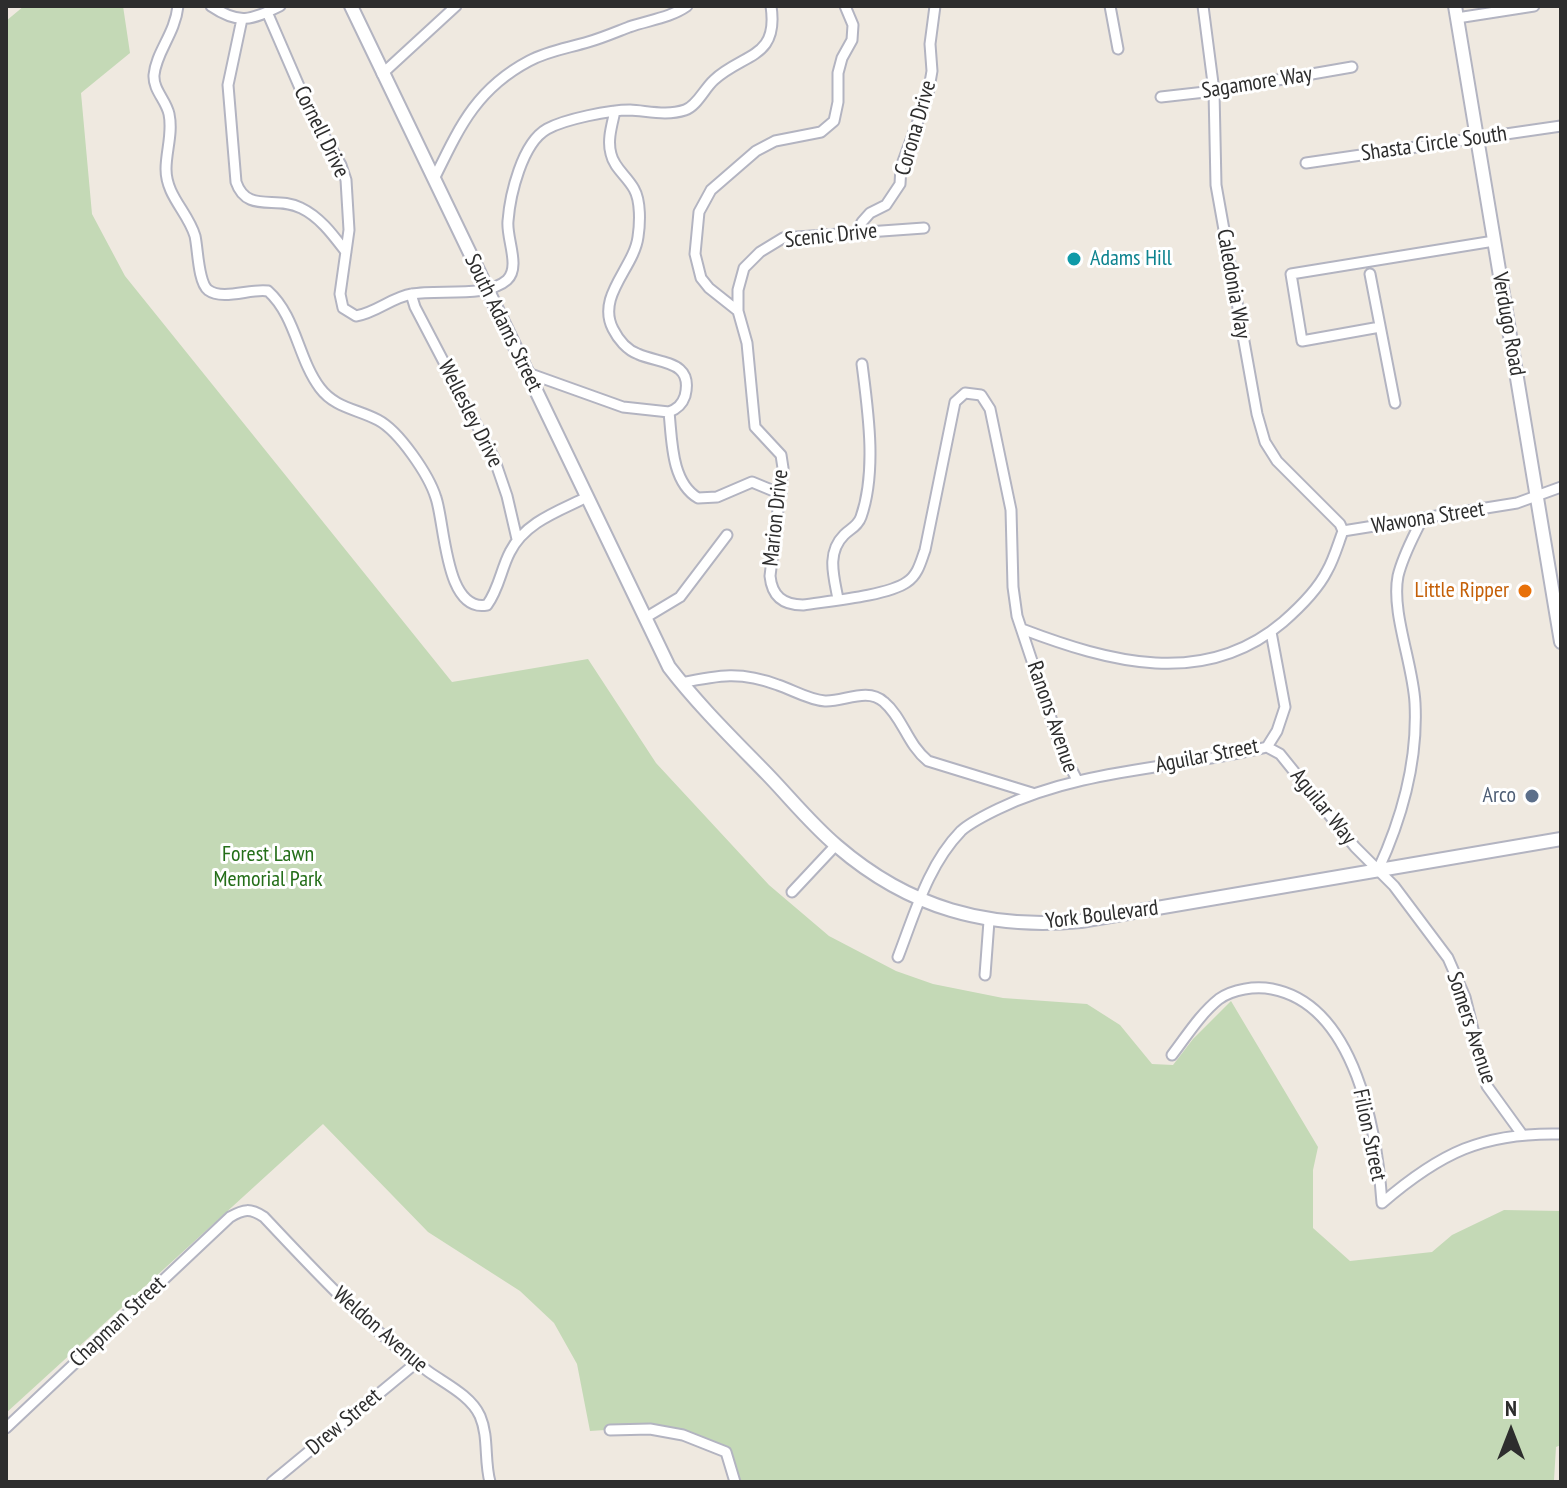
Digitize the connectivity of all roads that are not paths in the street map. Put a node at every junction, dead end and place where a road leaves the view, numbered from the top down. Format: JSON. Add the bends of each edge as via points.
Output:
{"nodes":[{"id":1,"x":178,"y":6,"type":"edge"},
{"id":2,"x":211,"y":6,"type":"edge"},
{"id":3,"x":280,"y":6,"type":"edge"},
{"id":4,"x":351,"y":6,"type":"edge"},
{"id":5,"x":456,"y":6,"type":"edge"},
{"id":6,"x":687,"y":6,"type":"edge"},
{"id":7,"x":771,"y":6,"type":"edge"},
{"id":8,"x":845,"y":6,"type":"edge"},
{"id":9,"x":935,"y":6,"type":"edge"},
{"id":10,"x":1110,"y":6,"type":"edge"},
{"id":11,"x":1203,"y":6,"type":"edge"},
{"id":12,"x":1534,"y":6,"type":"edge"},
{"id":13,"x":267,"y":12,"type":"junction"},
{"id":14,"x":1456,"y":12,"type":"edge"},
{"id":15,"x":242,"y":19,"type":"junction"},
{"id":16,"x":1118,"y":49,"type":"dead end"},
{"id":17,"x":1352,"y":67,"type":"dead end"},
{"id":18,"x":382,"y":74,"type":"junction"},
{"id":19,"x":1214,"y":91,"type":"junction"},
{"id":20,"x":1161,"y":97,"type":"dead end"},
{"id":21,"x":615,"y":111,"type":"junction"},
{"id":22,"x":1561,"y":126,"type":"edge"},
{"id":23,"x":1477,"y":138,"type":"junction"},
{"id":24,"x":1306,"y":163,"type":"dead end"},
{"id":25,"x":434,"y":179,"type":"junction"},
{"id":26,"x":924,"y":228,"type":"dead end"},
{"id":27,"x":858,"y":232,"type":"junction"},
{"id":28,"x":1494,"y":241,"type":"junction"},
{"id":29,"x":346,"y":252,"type":"junction"},
{"id":30,"x":1370,"y":274,"type":"dead end"},
{"id":31,"x":488,"y":289,"type":"junction"},
{"id":32,"x":411,"y":294,"type":"junction"},
{"id":33,"x":738,"y":311,"type":"junction"},
{"id":34,"x":1380,"y":327,"type":"junction"},
{"id":35,"x":862,"y":364,"type":"dead end"},
{"id":36,"x":528,"y":373,"type":"junction"},
{"id":37,"x":981,"y":395,"type":"joint"},
{"id":38,"x":1395,"y":403,"type":"dead end"},
{"id":39,"x":669,"y":412,"type":"junction"},
{"id":40,"x":1561,"y":487,"type":"edge"},
{"id":41,"x":781,"y":494,"type":"junction"},
{"id":42,"x":1538,"y":495,"type":"junction"},
{"id":43,"x":587,"y":497,"type":"junction"},
{"id":44,"x":1422,"y":519,"type":"junction"},
{"id":45,"x":1343,"y":531,"type":"junction"},
{"id":46,"x":727,"y":535,"type":"dead end"},
{"id":47,"x":517,"y":539,"type":"junction"},
{"id":48,"x":838,"y":599,"type":"junction"},
{"id":49,"x":645,"y":618,"type":"junction"},
{"id":50,"x":1560,"y":627,"type":"edge"},
{"id":51,"x":1022,"y":629,"type":"junction"},
{"id":52,"x":1271,"y":632,"type":"junction"},
{"id":53,"x":655,"y":640,"type":"joint"},
{"id":54,"x":1561,"y":642,"type":"edge"},
{"id":55,"x":681,"y":683,"type":"junction"},
{"id":56,"x":1267,"y":747,"type":"junction"},
{"id":57,"x":1077,"y":780,"type":"junction"},
{"id":58,"x":1032,"y":793,"type":"junction"},
{"id":59,"x":1561,"y":839,"type":"edge"},
{"id":60,"x":836,"y":845,"type":"junction"},
{"id":61,"x":1378,"y":870,"type":"junction"},
{"id":62,"x":792,"y":892,"type":"dead end"},
{"id":63,"x":920,"y":900,"type":"junction"},
{"id":64,"x":989,"y":921,"type":"junction"},
{"id":65,"x":898,"y":957,"type":"dead end"},
{"id":66,"x":985,"y":975,"type":"dead end"},
{"id":67,"x":1172,"y":1055,"type":"dead end"},
{"id":68,"x":1521,"y":1133,"type":"junction"},
{"id":69,"x":1561,"y":1134,"type":"edge"},
{"id":70,"x":230,"y":1217,"type":"joint"},
{"id":71,"x":416,"y":1363,"type":"junction"},
{"id":72,"x":6,"y":1428,"type":"edge"},
{"id":73,"x":610,"y":1430,"type":"dead end"},
{"id":74,"x":272,"y":1482,"type":"edge"},
{"id":75,"x":490,"y":1482,"type":"edge"},
{"id":76,"x":735,"y":1482,"type":"edge"}],
"edges":[{"from":1,"to":47,"type":"street","via":[[154,81],[170,115],[170,189],[195,237],[202,282],[217,293],[268,291],[291,325],[312,377],[332,402],[377,420],[399,437],[436,496],[454,581],[464,597],[487,605]]},
{"from":2,"to":15,"type":"street"},
{"from":3,"to":13,"type":"street"},
{"from":4,"to":18,"type":"street","name":"South Adams Street"},
{"from":5,"to":18,"type":"street"},
{"from":6,"to":25,"type":"street","via":[[529,60],[507,75],[466,116]]},
{"from":7,"to":21,"type":"street","via":[[768,43],[714,80],[691,107],[674,112]]},
{"from":8,"to":33,"type":"street","via":[[853,25],[852,40],[838,73],[834,121],[821,132],[775,141],[756,151],[711,190],[699,212],[695,254],[701,278]]},
{"from":9,"to":27,"type":"street","name":"Corona Drive","via":[[928,94],[901,167],[900,184]]},
{"from":10,"to":16,"type":"street"},
{"from":11,"to":19,"type":"street","name":"Caledonia Way"},
{"from":12,"to":14,"type":"street"},
{"from":13,"to":15,"type":"street"},
{"from":13,"to":29,"type":"street","name":"Cornell Drive","via":[[346,180]]},
{"from":14,"to":23,"type":"street","name":"Verdugo Road"},
{"from":15,"to":29,"type":"street","via":[[228,85],[240,193],[254,202],[288,202],[310,213]]},
{"from":17,"to":19,"type":"street","name":"Sagamore Way"},
{"from":18,"to":25,"type":"street","name":"South Adams Street"},
{"from":19,"to":20,"type":"street","name":"Sagamore Way"},
{"from":19,"to":45,"type":"street","name":"Caledonia Way","via":[[1216,185],[1265,442]]},
{"from":21,"to":31,"type":"street","via":[[546,129],[529,146],[508,221],[513,271],[509,279]]},
{"from":21,"to":39,"type":"street","via":[[610,148],[635,191],[638,240],[614,288],[611,325],[637,354],[683,372],[684,401]]},
{"from":22,"to":23,"type":"street","name":"Shasta Circle South"},
{"from":23,"to":24,"type":"street","name":"Shasta Circle South"},
{"from":23,"to":28,"type":"street","name":"Verdugo Road"},
{"from":25,"to":31,"type":"street","name":"South Adams Street"},
{"from":26,"to":27,"type":"street","name":"Scenic Drive"},
{"from":27,"to":33,"type":"street","name":"Scenic Drive","via":[[783,238],[760,252],[744,268]]},
{"from":28,"to":34,"type":"street","via":[[1291,274],[1302,341]]},
{"from":28,"to":42,"type":"street","name":"Verdugo Road"},
{"from":29,"to":32,"type":"street","name":"Cornell Drive","via":[[343,308],[356,316]]},
{"from":30,"to":34,"type":"street"},
{"from":31,"to":32,"type":"street"},
{"from":31,"to":36,"type":"street","name":"South Adams Street"},
{"from":32,"to":47,"type":"street","name":"Wellesley Drive","via":[[494,458]]},
{"from":33,"to":41,"type":"street","name":"Marion Drive","via":[[747,343],[755,427],[781,455]]},
{"from":34,"to":38,"type":"street"},
{"from":35,"to":48,"type":"street","via":[[870,423],[868,485],[860,520],[835,547],[831,563]]},
{"from":36,"to":39,"type":"street","via":[[623,407]]},
{"from":36,"to":43,"type":"street","name":"South Adams Street"},
{"from":37,"to":48,"type":"street","name":"Marion Drive","via":[[965,393],[955,402],[920,566],[908,582]]},
{"from":37,"to":51,"type":"street","name":"Ranons Avenue","via":[[990,409],[1011,510],[1013,587]]},
{"from":39,"to":41,"type":"street","via":[[679,472],[690,493],[717,497],[752,482]]},
{"from":40,"to":42,"type":"street","name":"Wawona Street"},
{"from":41,"to":48,"type":"street","name":"Marion Drive","via":[[771,588],[791,605]]},
{"from":42,"to":44,"type":"street","name":"Wawona Street"},
{"from":42,"to":50,"type":"street","name":"Verdugo Road"},
{"from":43,"to":47,"type":"street"},
{"from":43,"to":49,"type":"street","name":"South Adams Street"},
{"from":44,"to":45,"type":"street","name":"Wawona Street"},
{"from":44,"to":61,"type":"street","via":[[1404,555],[1396,600],[1416,706],[1411,777]]},
{"from":45,"to":52,"type":"street","name":"Wawona Street","via":[[1316,589]]},
{"from":46,"to":49,"type":"street","via":[[680,597]]},
{"from":49,"to":53,"type":"street","name":"South Adams Street"},
{"from":50,"to":54,"type":"street","name":"Verdugo Road"},
{"from":51,"to":52,"type":"street","name":"Wawona Street","via":[[1113,658],[1172,665],[1211,661]]},
{"from":51,"to":57,"type":"street","name":"Ranons Avenue","via":[[1062,751]]},
{"from":52,"to":56,"type":"street","name":"Aguilar Street","via":[[1285,707]]},
{"from":53,"to":55,"type":"street","name":"York Boulevard"},
{"from":55,"to":58,"type":"street","via":[[730,674],[827,701],[871,695],[891,709],[928,761]]},
{"from":55,"to":60,"type":"street","name":"York Boulevard"},
{"from":56,"to":57,"type":"street","name":"Aguilar Street"},
{"from":56,"to":61,"type":"street","name":"Aguilar Way","via":[[1280,754]]},
{"from":57,"to":58,"type":"street","name":"Ranons Avenue"},
{"from":58,"to":63,"type":"street","name":"Ranons Avenue","via":[[964,829],[943,853]]},
{"from":59,"to":61,"type":"street","name":"York Boulevard"},
{"from":60,"to":62,"type":"street"},
{"from":60,"to":63,"type":"street","name":"York Boulevard"},
{"from":61,"to":64,"type":"street","name":"York Boulevard","via":[[1081,921]]},
{"from":61,"to":68,"type":"street","name":"Somers Avenue","via":[[1448,958],[1465,997],[1487,1086]]},
{"from":63,"to":64,"type":"street","name":"York Boulevard"},
{"from":63,"to":65,"type":"street","name":"Ranons Avenue"},
{"from":64,"to":66,"type":"street"},
{"from":67,"to":68,"type":"street","name":"Filion Street","via":[[1221,997],[1262,987],[1298,997],[1315,1010],[1350,1060],[1373,1134],[1382,1203],[1445,1156]]},
{"from":68,"to":69,"type":"street","name":"Filion Street"},
{"from":70,"to":71,"type":"street","name":"Weldon Avenue","via":[[245,1209],[264,1217],[352,1310]]},
{"from":70,"to":72,"type":"street","name":"Chapman Street"},
{"from":71,"to":74,"type":"street","name":"Drew Street"},
{"from":71,"to":75,"type":"street","name":"Weldon Avenue","via":[[466,1398],[479,1414]]},
{"from":73,"to":76,"type":"street","via":[[672,1433],[726,1452]]}]}
